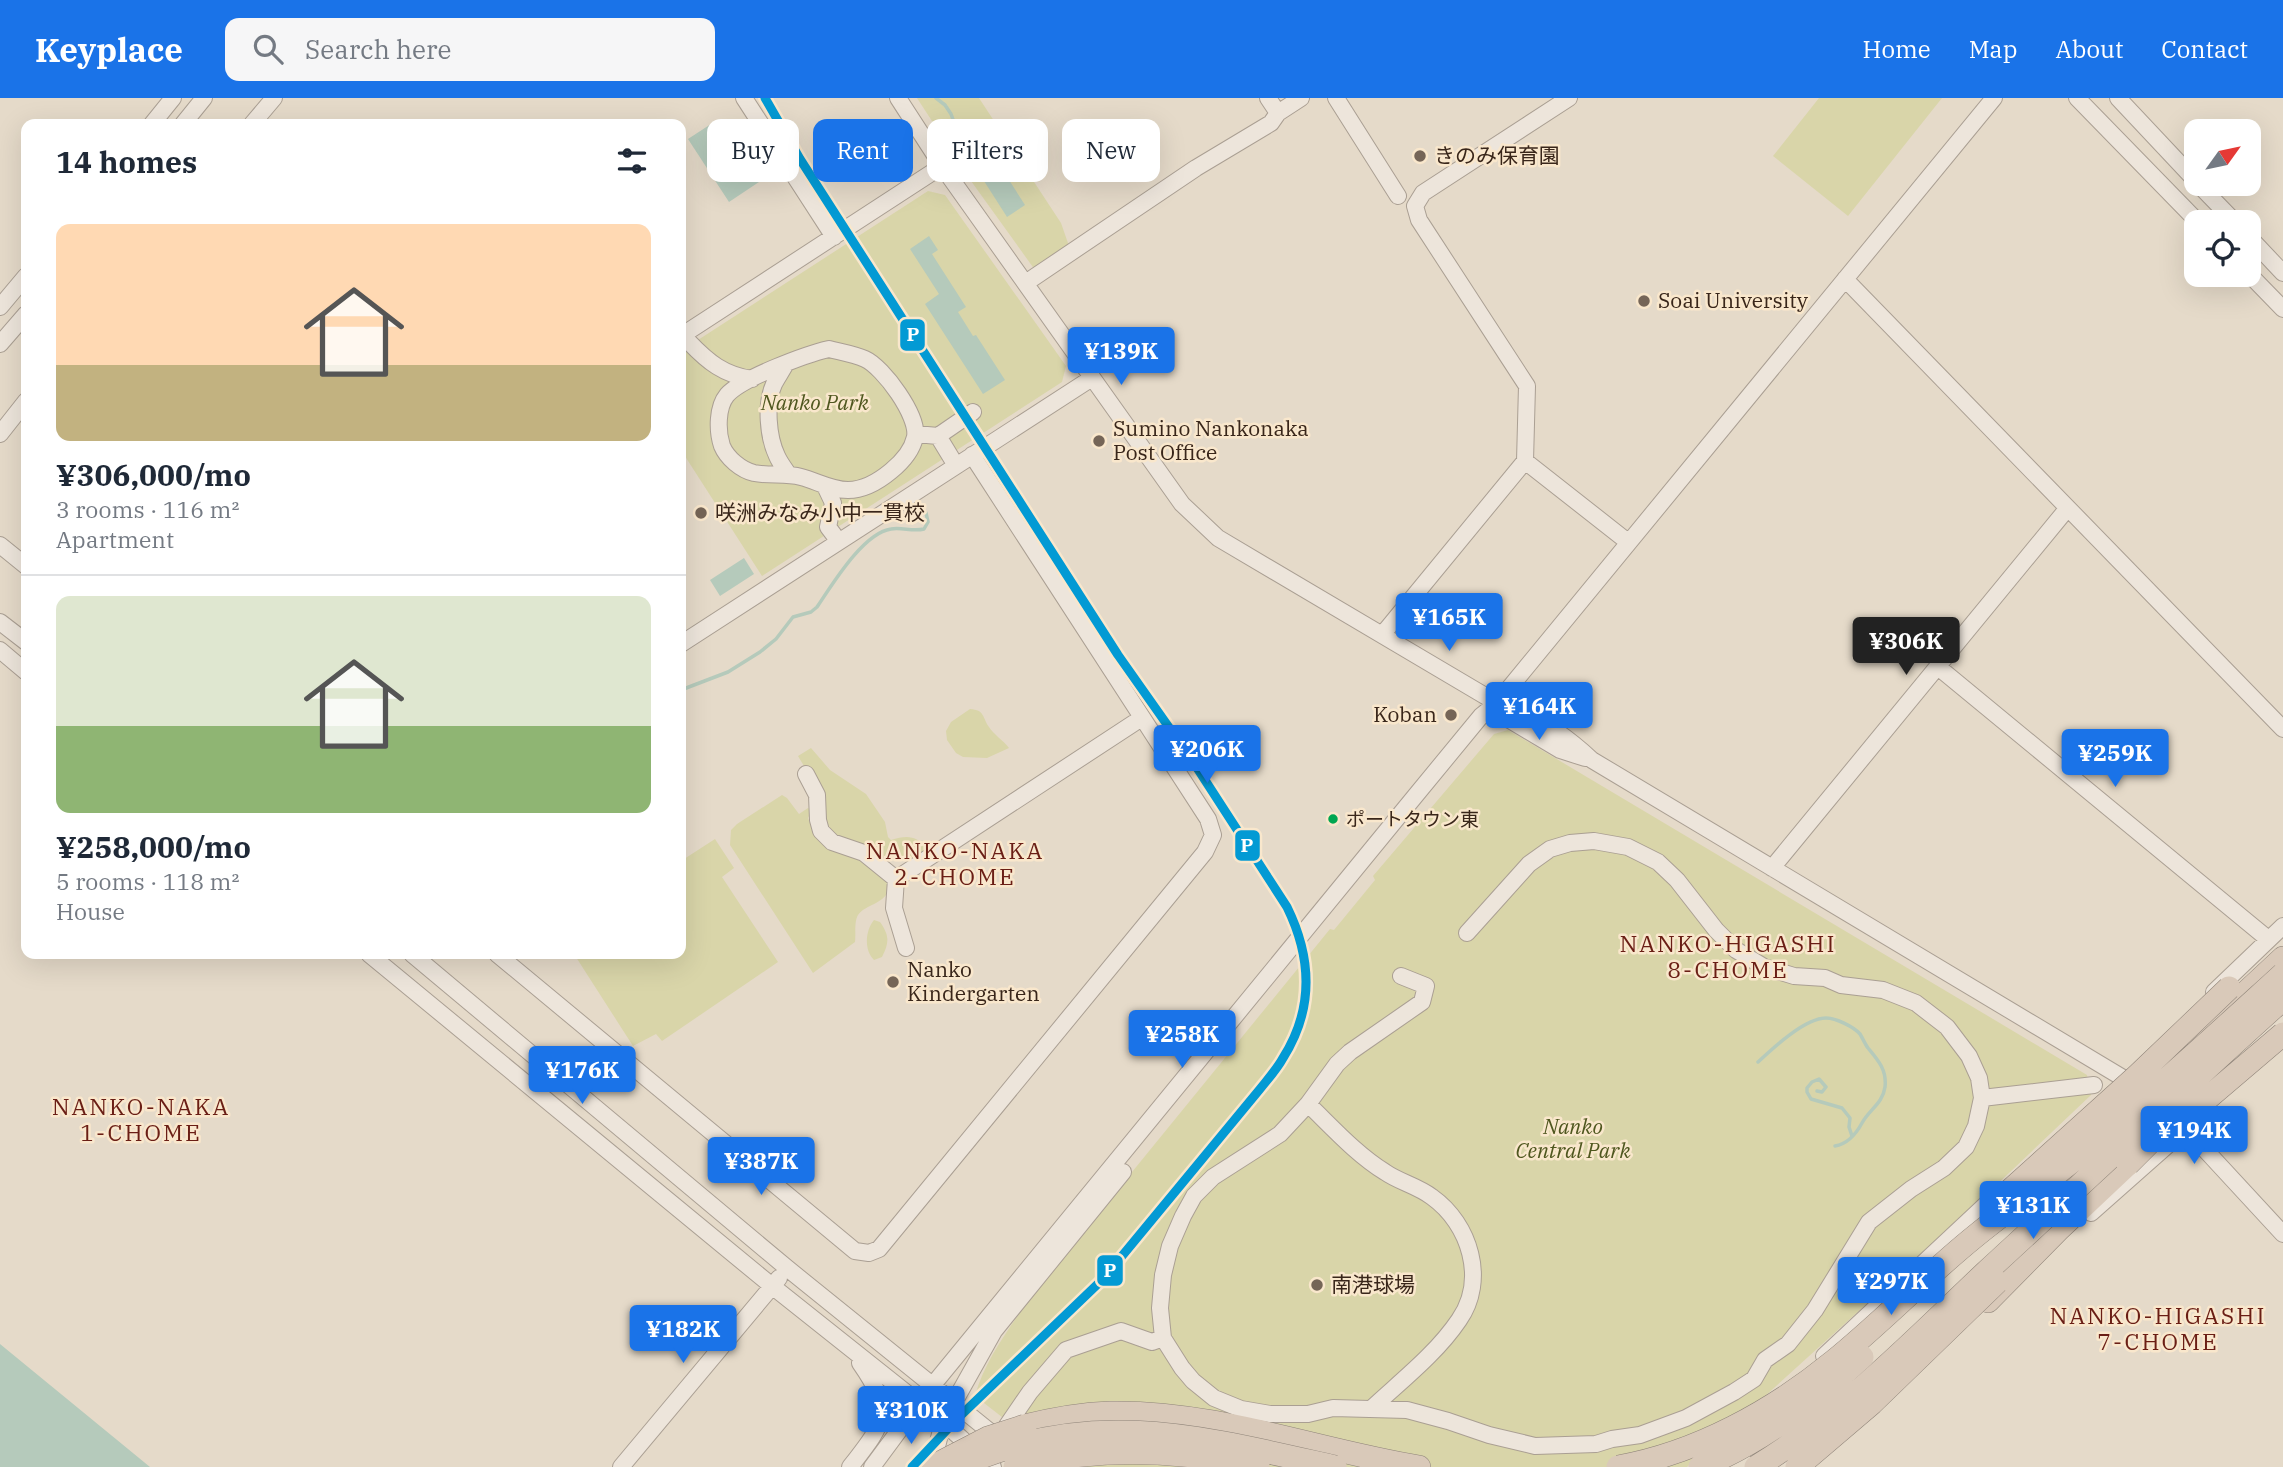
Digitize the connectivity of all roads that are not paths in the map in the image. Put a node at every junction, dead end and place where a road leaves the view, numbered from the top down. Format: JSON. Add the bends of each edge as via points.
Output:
{"nodes":[{"id":1,"x":173,"y":98,"type":"edge"},
{"id":2,"x":204,"y":98,"type":"edge"},
{"id":3,"x":274,"y":98,"type":"edge"},
{"id":4,"x":744,"y":98,"type":"edge"},
{"id":5,"x":898,"y":98,"type":"edge"},
{"id":6,"x":1268,"y":98,"type":"edge"},
{"id":7,"x":1301,"y":98,"type":"edge"},
{"id":8,"x":1336,"y":98,"type":"edge"},
{"id":9,"x":1569,"y":98,"type":"edge"},
{"id":10,"x":1994,"y":98,"type":"edge"},
{"id":11,"x":2077,"y":98,"type":"edge"},
{"id":12,"x":2118,"y":98,"type":"edge"},
{"id":13,"x":1278,"y":113,"type":"junction"},
{"id":14,"x":156,"y":119,"type":"edge"},
{"id":15,"x":187,"y":119,"type":"edge"},
{"id":16,"x":256,"y":119,"type":"edge"},
{"id":17,"x":927,"y":143,"type":"edge"},
{"id":18,"x":2184,"y":169,"type":"edge"},
{"id":19,"x":927,"y":176,"type":"edge"},
{"id":20,"x":953,"y":182,"type":"edge"},
{"id":21,"x":1398,"y":196,"type":"dead end"},
{"id":22,"x":2210,"y":196,"type":"edge"},
{"id":23,"x":2186,"y":210,"type":"edge"},
{"id":24,"x":2223,"y":210,"type":"edge"},
{"id":25,"x":834,"y":237,"type":"junction"},
{"id":26,"x":2261,"y":250,"type":"edge"},
{"id":27,"x":2283,"y":273,"type":"edge"},
{"id":28,"x":1033,"y":278,"type":"dead end"},
{"id":29,"x":1845,"y":279,"type":"junction"},
{"id":30,"x":21,"y":282,"type":"edge"},
{"id":31,"x":2261,"y":286,"type":"edge"},
{"id":32,"x":0,"y":307,"type":"edge"},
{"id":33,"x":2283,"y":309,"type":"edge"},
{"id":34,"x":21,"y":320,"type":"edge"},
{"id":35,"x":686,"y":338,"type":"edge"},
{"id":36,"x":686,"y":340,"type":"edge"},
{"id":37,"x":0,"y":346,"type":"edge"},
{"id":38,"x":785,"y":365,"type":"junction"},
{"id":39,"x":1092,"y":378,"type":"junction"},
{"id":40,"x":752,"y":379,"type":"junction"},
{"id":41,"x":21,"y":407,"type":"edge"},
{"id":42,"x":973,"y":412,"type":"dead end"},
{"id":43,"x":0,"y":433,"type":"edge"},
{"id":44,"x":916,"y":434,"type":"junction"},
{"id":45,"x":938,"y":436,"type":"junction"},
{"id":46,"x":972,"y":455,"type":"junction"},
{"id":47,"x":952,"y":459,"type":"dead end"},
{"id":48,"x":1525,"y":461,"type":"junction"},
{"id":49,"x":789,"y":475,"type":"junction"},
{"id":50,"x":825,"y":486,"type":"junction"},
{"id":51,"x":847,"y":490,"type":"junction"},
{"id":52,"x":833,"y":503,"type":"junction"},
{"id":53,"x":2067,"y":509,"type":"junction"},
{"id":54,"x":834,"y":535,"type":"dead end"},
{"id":55,"x":1629,"y":542,"type":"junction"},
{"id":56,"x":0,"y":545,"type":"edge"},
{"id":57,"x":21,"y":562,"type":"edge"},
{"id":58,"x":2,"y":623,"type":"edge"},
{"id":59,"x":1382,"y":635,"type":"junction"},
{"id":60,"x":21,"y":638,"type":"edge"},
{"id":61,"x":686,"y":641,"type":"edge"},
{"id":62,"x":0,"y":650,"type":"edge"},
{"id":63,"x":1938,"y":667,"type":"junction"},
{"id":64,"x":21,"y":668,"type":"edge"},
{"id":65,"x":1497,"y":703,"type":"junction"},
{"id":66,"x":1134,"y":723,"type":"dead end"},
{"id":67,"x":2283,"y":729,"type":"edge"},
{"id":68,"x":806,"y":774,"type":"dead end"},
{"id":69,"x":1772,"y":868,"type":"junction"},
{"id":70,"x":896,"y":879,"type":"junction"},
{"id":71,"x":2283,"y":926,"type":"edge"},
{"id":72,"x":1467,"y":933,"type":"dead end"},
{"id":73,"x":2276,"y":939,"type":"edge"},
{"id":74,"x":906,"y":948,"type":"dead end"},
{"id":75,"x":2283,"y":958,"type":"edge"},
{"id":76,"x":375,"y":959,"type":"edge"},
{"id":77,"x":418,"y":959,"type":"edge"},
{"id":78,"x":503,"y":959,"type":"edge"},
{"id":79,"x":2283,"y":974,"type":"edge"},
{"id":80,"x":1401,"y":976,"type":"dead end"},
{"id":81,"x":2283,"y":980,"type":"edge"},
{"id":82,"x":2283,"y":999,"type":"edge"},
{"id":83,"x":2283,"y":1005,"type":"edge"},
{"id":84,"x":2283,"y":1016,"type":"edge"},
{"id":85,"x":2283,"y":1034,"type":"edge"},
{"id":86,"x":2283,"y":1043,"type":"edge"},
{"id":87,"x":2130,"y":1077,"type":"junction"},
{"id":88,"x":2094,"y":1085,"type":"dead end"},
{"id":89,"x":1983,"y":1098,"type":"junction"},
{"id":90,"x":1308,"y":1104,"type":"junction"},
{"id":91,"x":2186,"y":1129,"type":"junction"},
{"id":92,"x":2065,"y":1132,"type":"dead end"},
{"id":93,"x":2049,"y":1146,"type":"dead end"},
{"id":94,"x":2128,"y":1164,"type":"junction"},
{"id":95,"x":2283,"y":1234,"type":"edge"},
{"id":96,"x":787,"y":1268,"type":"junction"},
{"id":97,"x":772,"y":1286,"type":"junction"},
{"id":98,"x":1963,"y":1326,"type":"junction"},
{"id":99,"x":1163,"y":1338,"type":"junction"},
{"id":100,"x":850,"y":1348,"type":"junction"},
{"id":101,"x":932,"y":1386,"type":"junction"},
{"id":102,"x":953,"y":1403,"type":"junction"},
{"id":103,"x":920,"y":1404,"type":"junction"},
{"id":104,"x":1372,"y":1408,"type":"junction"},
{"id":105,"x":1759,"y":1420,"type":"junction"},
{"id":106,"x":943,"y":1422,"type":"junction"},
{"id":107,"x":1006,"y":1427,"type":"dead end"},
{"id":108,"x":1722,"y":1464,"type":"edge"},
{"id":109,"x":621,"y":1467,"type":"edge"},
{"id":110,"x":850,"y":1467,"type":"edge"},
{"id":111,"x":872,"y":1467,"type":"edge"},
{"id":112,"x":932,"y":1467,"type":"edge"},
{"id":113,"x":958,"y":1467,"type":"edge"},
{"id":114,"x":993,"y":1467,"type":"edge"},
{"id":115,"x":1016,"y":1467,"type":"edge"},
{"id":116,"x":1034,"y":1467,"type":"edge"},
{"id":117,"x":1065,"y":1467,"type":"edge"},
{"id":118,"x":1197,"y":1467,"type":"edge"},
{"id":119,"x":1258,"y":1467,"type":"edge"},
{"id":120,"x":1335,"y":1467,"type":"edge"},
{"id":121,"x":1419,"y":1467,"type":"edge"},
{"id":122,"x":1618,"y":1467,"type":"edge"},
{"id":123,"x":1700,"y":1467,"type":"edge"},
{"id":124,"x":1756,"y":1467,"type":"edge"},
{"id":125,"x":1797,"y":1467,"type":"edge"},
{"id":126,"x":1807,"y":1467,"type":"edge"}],
"edges":[{"from":1,"to":14,"type":"street"},
{"from":2,"to":15,"type":"street"},
{"from":3,"to":16,"type":"street"},
{"from":4,"to":25,"type":"street"},
{"from":5,"to":17,"type":"street"},
{"from":6,"to":13,"type":"street"},
{"from":7,"to":13,"type":"street"},
{"from":8,"to":21,"type":"street"},
{"from":9,"to":48,"type":"street","via":[[1423,193],[1415,206],[1419,220],[1527,386]]},
{"from":10,"to":29,"type":"street"},
{"from":11,"to":23,"type":"street"},
{"from":12,"to":18,"type":"street"},
{"from":13,"to":28,"type":"street","via":[[1271,123]]},
{"from":19,"to":25,"type":"street"},
{"from":20,"to":39,"type":"street"},
{"from":22,"to":24,"type":"street"},
{"from":25,"to":35,"type":"street"},
{"from":26,"to":27,"type":"street"},
{"from":29,"to":53,"type":"street"},
{"from":29,"to":55,"type":"street"},
{"from":30,"to":32,"type":"street"},
{"from":31,"to":33,"type":"street"},
{"from":34,"to":37,"type":"street"},
{"from":36,"to":40,"type":"street","via":[[719,369]]},
{"from":38,"to":40,"type":"street"},
{"from":38,"to":44,"type":"street","via":[[829,349],[866,359],[897,391]]},
{"from":38,"to":49,"type":"street","via":[[769,399],[769,424],[777,458]]},
{"from":39,"to":46,"type":"street"},
{"from":39,"to":59,"type":"street","via":[[1182,504],[1218,538]]},
{"from":40,"to":49,"type":"street","via":[[726,396],[720,411],[723,448],[749,472]]},
{"from":41,"to":43,"type":"street"},
{"from":42,"to":45,"type":"street"},
{"from":44,"to":45,"type":"street"},
{"from":44,"to":51,"type":"street","via":[[900,464],[881,479]]},
{"from":45,"to":47,"type":"street"},
{"from":46,"to":61,"type":"street"},
{"from":46,"to":78,"type":"street","via":[[1208,819],[1213,835],[1205,852],[879,1249],[855,1251]]},
{"from":48,"to":55,"type":"street"},
{"from":48,"to":59,"type":"street"},
{"from":49,"to":50,"type":"street"},
{"from":50,"to":51,"type":"street"},
{"from":50,"to":52,"type":"street"},
{"from":51,"to":52,"type":"street"},
{"from":52,"to":54,"type":"street","via":[[828,527]]},
{"from":53,"to":63,"type":"street"},
{"from":53,"to":67,"type":"street"},
{"from":55,"to":65,"type":"street"},
{"from":56,"to":57,"type":"street"},
{"from":58,"to":60,"type":"street"},
{"from":59,"to":65,"type":"street"},
{"from":62,"to":64,"type":"street"},
{"from":63,"to":69,"type":"street"},
{"from":63,"to":73,"type":"street"},
{"from":65,"to":69,"type":"street","via":[[1508,719],[1560,750],[1592,760]]},
{"from":65,"to":101,"type":"street","via":[[1473,726]]},
{"from":65,"to":102,"type":"street","via":[[1488,723],[994,1331]]},
{"from":66,"to":70,"type":"street"},
{"from":68,"to":70,"type":"street","via":[[817,795],[821,831],[832,842],[864,853]]},
{"from":69,"to":87,"type":"street"},
{"from":70,"to":74,"type":"street","via":[[894,908]]},
{"from":71,"to":73,"type":"street"},
{"from":72,"to":89,"type":"street","via":[[1529,864],[1550,849],[1594,841],[1628,847],[1658,862],[1736,950],[1764,967],[1884,990],[1916,1003],[1947,1027],[1969,1056]]},
{"from":73,"to":87,"type":"highway","bridge":true},
{"from":75,"to":87,"type":"highway","bridge":true,"via":[[2240,998]]},
{"from":76,"to":97,"type":"street"},
{"from":77,"to":96,"type":"street"},
{"from":79,"to":122,"type":"highway","bridge":true,"via":[[2141,1103],[1966,1244],[1823,1370],[1707,1439]]},
{"from":80,"to":90,"type":"street","via":[[1426,986],[1422,1002],[1350,1052]]},
{"from":81,"to":123,"type":"highway","bridge":true,"via":[[1825,1390],[1772,1428]]},
{"from":82,"to":124,"type":"highway","bridge":true,"via":[[1882,1369],[1823,1420]]},
{"from":83,"to":125,"type":"highway","bridge":true,"via":[[2129,1146],[1907,1370]]},
{"from":84,"to":94,"type":"highway","bridge":true},
{"from":85,"to":94,"type":"highway","bridge":true},
{"from":86,"to":91,"type":"street"},
{"from":87,"to":91,"type":"street"},
{"from":87,"to":92,"type":"street"},
{"from":87,"to":105,"type":"highway","bridge":true},
{"from":88,"to":89,"type":"street"},
{"from":89,"to":104,"type":"street","via":[[1966,1147],[1869,1222],[1815,1310],[1788,1344],[1765,1360],[1754,1379],[1686,1418],[1640,1435],[1596,1444],[1535,1446],[1407,1410]]},
{"from":90,"to":99,"type":"street","via":[[1280,1134],[1213,1177],[1194,1196],[1170,1247],[1163,1275]]},
{"from":90,"to":104,"type":"street","via":[[1384,1172],[1432,1196],[1451,1213],[1470,1245],[1471,1288],[1460,1319]]},
{"from":91,"to":95,"type":"street"},
{"from":91,"to":98,"type":"street"},
{"from":93,"to":105,"type":"street"},
{"from":94,"to":98,"type":"highway"},
{"from":96,"to":97,"type":"street"},
{"from":96,"to":101,"type":"street"},
{"from":97,"to":100,"type":"street"},
{"from":97,"to":109,"type":"street"},
{"from":98,"to":126,"type":"street"},
{"from":99,"to":104,"type":"street","via":[[1193,1381],[1214,1398],[1241,1409],[1308,1414]]},
{"from":99,"to":107,"type":"street","via":[[1152,1342],[1121,1331],[1066,1350]]},
{"from":100,"to":103,"type":"street"},
{"from":100,"to":110,"type":"street","via":[[882,1402],[875,1434]]},
{"from":101,"to":102,"type":"street"},
{"from":101,"to":103,"type":"street"},
{"from":102,"to":106,"type":"street"},
{"from":102,"to":116,"type":"street"},
{"from":103,"to":106,"type":"street"},
{"from":103,"to":111,"type":"street"},
{"from":105,"to":108,"type":"street"},
{"from":106,"to":112,"type":"street"},
{"from":106,"to":114,"type":"street"},
{"from":112,"to":121,"type":"highway","bridge":true,"via":[[1016,1428],[1110,1413],[1211,1421]]},
{"from":113,"to":120,"type":"highway","bridge":true,"via":[[1019,1444],[1113,1432],[1201,1437]]},
{"from":115,"to":119,"type":"highway","bridge":true,"via":[[1065,1456],[1134,1451],[1189,1454]]},
{"from":117,"to":118,"type":"highway","via":[[1119,1461]]}]}
